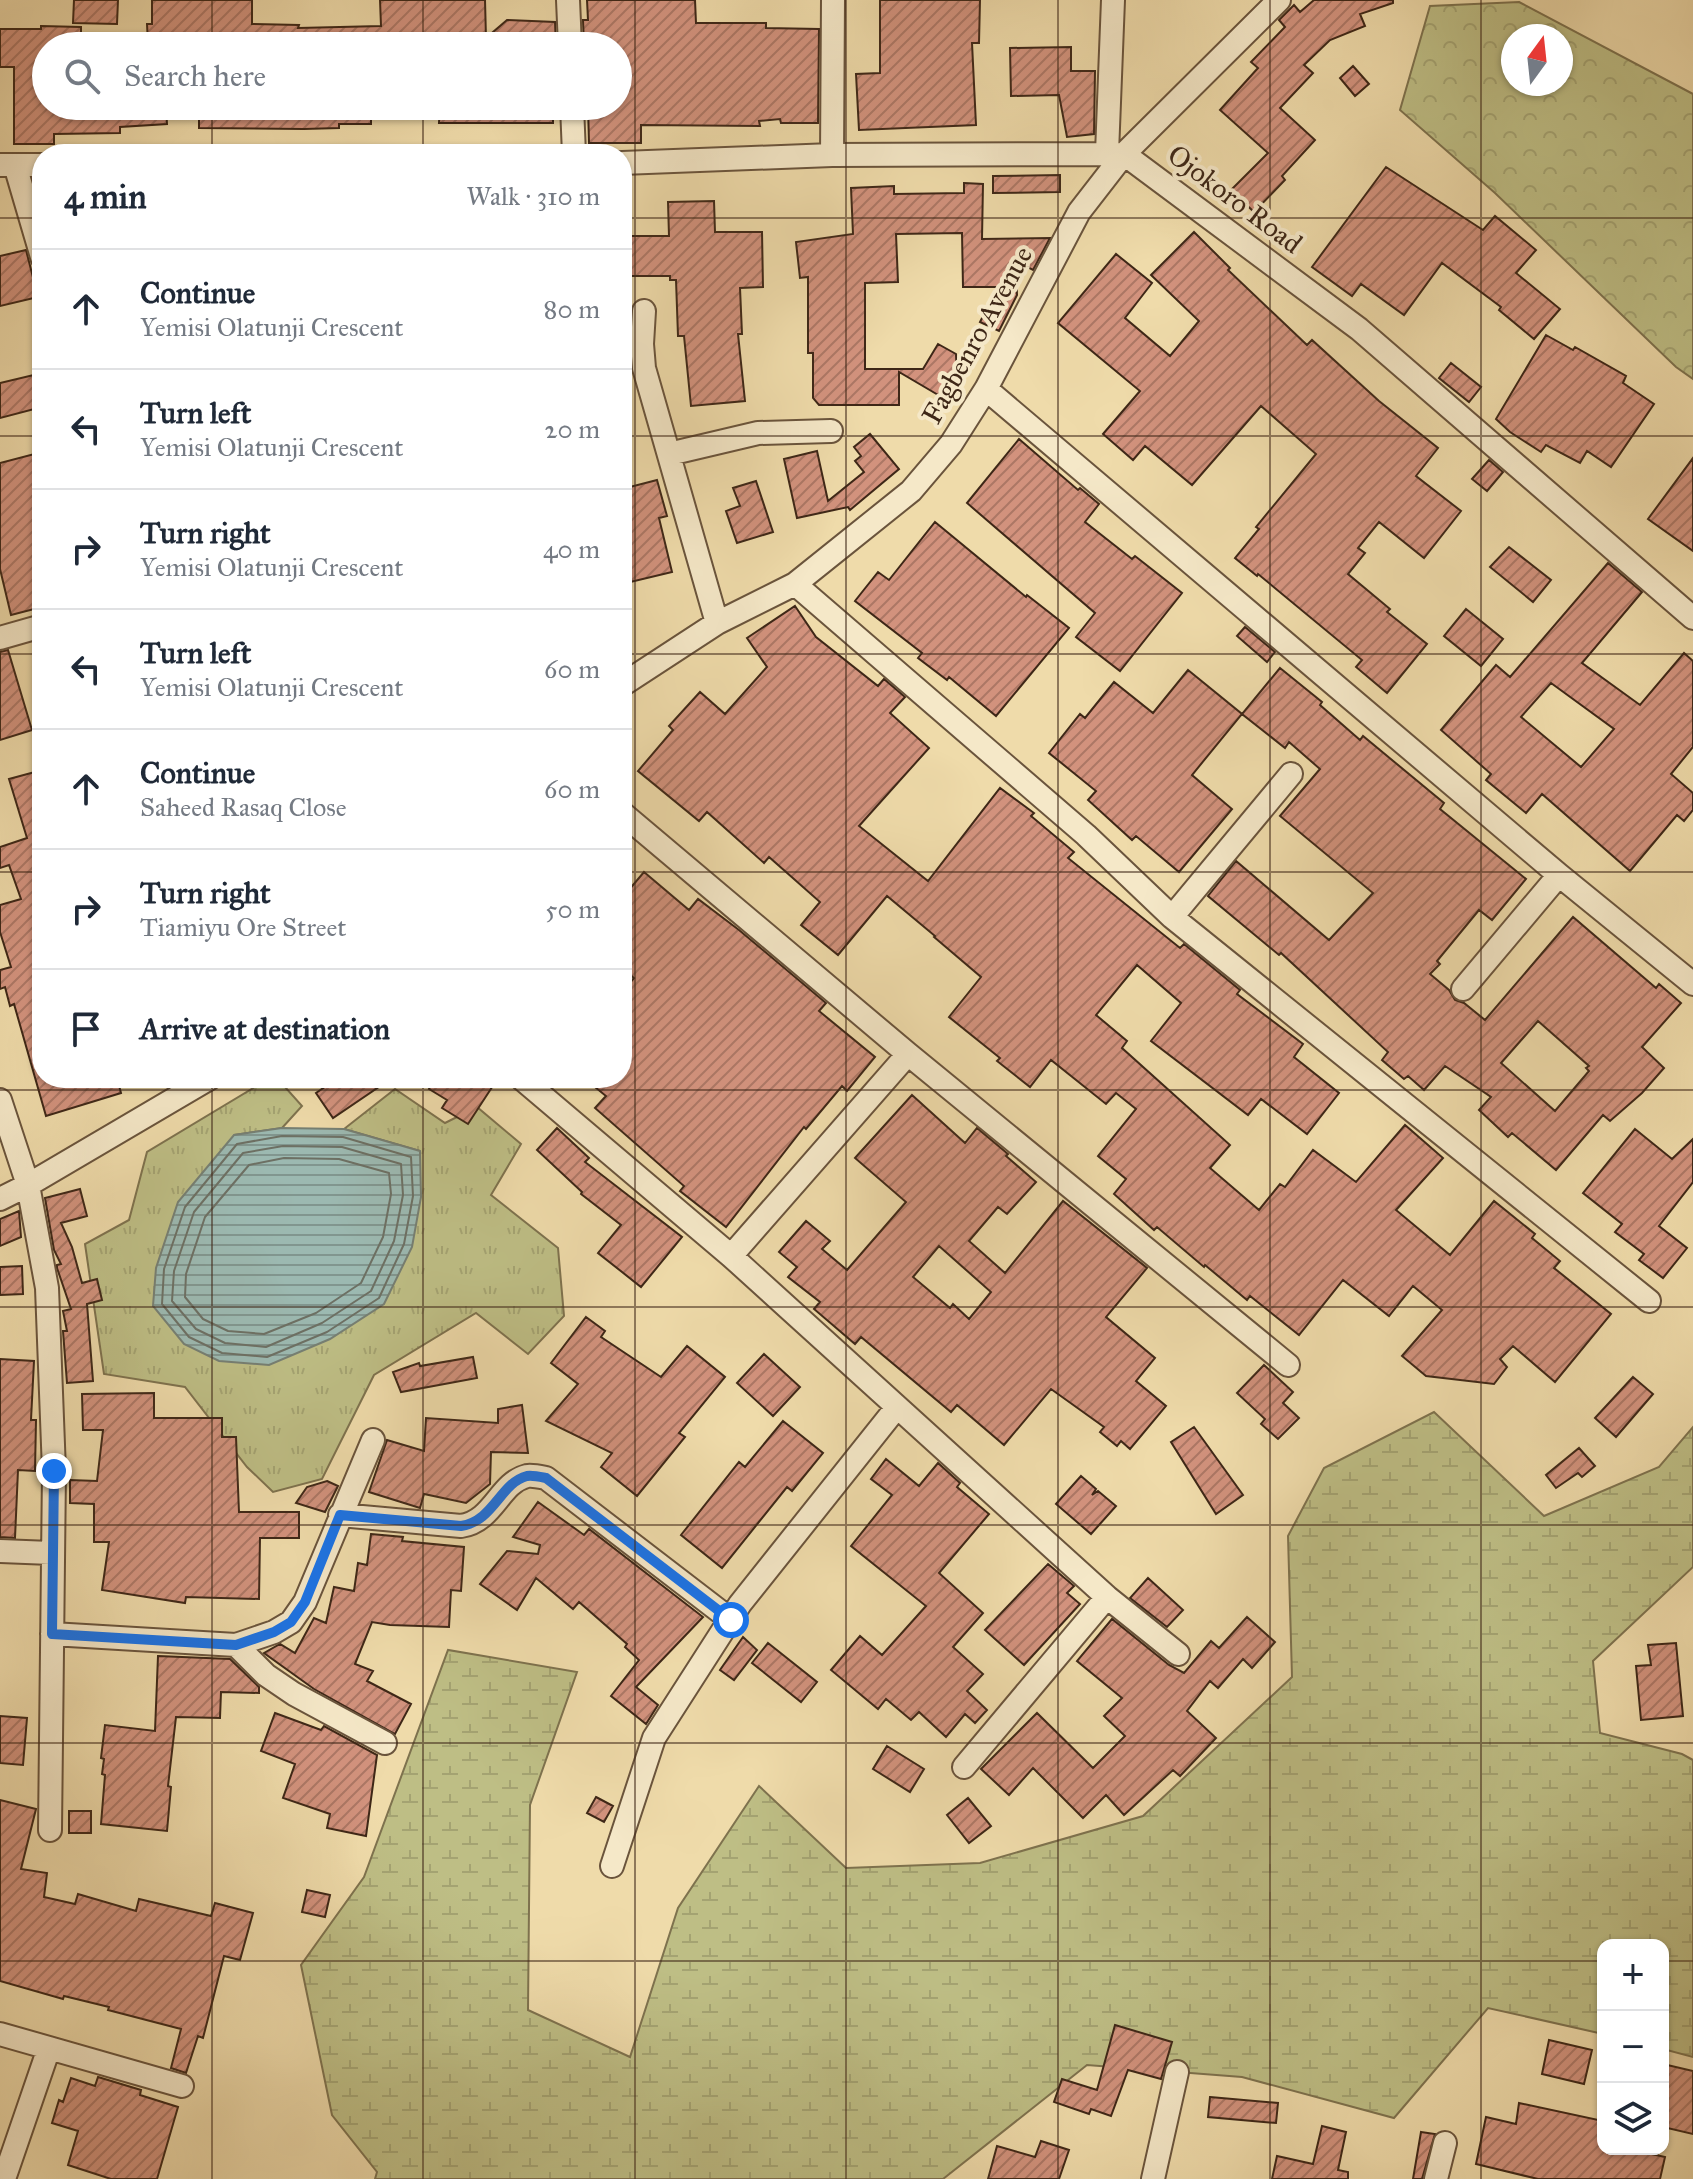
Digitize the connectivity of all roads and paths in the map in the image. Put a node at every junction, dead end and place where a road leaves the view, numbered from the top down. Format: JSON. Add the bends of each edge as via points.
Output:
{"nodes":[{"id":1,"x":568,"y":0,"type":"edge"},
{"id":2,"x":833,"y":0,"type":"edge"},
{"id":3,"x":1113,"y":0,"type":"edge"},
{"id":4,"x":1279,"y":0,"type":"edge"},
{"id":5,"x":569,"y":32,"type":"edge"},
{"id":6,"x":573,"y":120,"type":"edge"},
{"id":7,"x":574,"y":144,"type":"edge"},
{"id":8,"x":1116,"y":153,"type":"junction"},
{"id":9,"x":832,"y":155,"type":"junction"},
{"id":10,"x":632,"y":163,"type":"edge"},
{"id":11,"x":8,"y":165,"type":"edge"},
{"id":12,"x":32,"y":165,"type":"edge"},
{"id":13,"x":32,"y":230,"type":"edge"},
{"id":14,"x":644,"y":311,"type":"dead end"},
{"id":15,"x":986,"y":389,"type":"junction"},
{"id":16,"x":831,"y":431,"type":"dead end"},
{"id":17,"x":669,"y":454,"type":"junction"},
{"id":18,"x":795,"y":584,"type":"junction"},
{"id":19,"x":1693,"y":618,"type":"edge"},
{"id":20,"x":717,"y":623,"type":"junction"},
{"id":21,"x":32,"y":629,"type":"edge"},
{"id":22,"x":0,"y":638,"type":"edge"},
{"id":23,"x":632,"y":678,"type":"edge"},
{"id":24,"x":1291,"y":774,"type":"dead end"},
{"id":25,"x":632,"y":821,"type":"edge"},
{"id":26,"x":1559,"y":875,"type":"junction"},
{"id":27,"x":1172,"y":917,"type":"junction"},
{"id":28,"x":1693,"y":984,"type":"edge"},
{"id":29,"x":1463,"y":989,"type":"dead end"},
{"id":30,"x":908,"y":1054,"type":"junction"},
{"id":31,"x":193,"y":1088,"type":"edge"},
{"id":32,"x":533,"y":1088,"type":"edge"},
{"id":33,"x":0,"y":1100,"type":"edge"},
{"id":34,"x":28,"y":1185,"type":"junction"},
{"id":35,"x":0,"y":1199,"type":"edge"},
{"id":36,"x":731,"y":1256,"type":"junction"},
{"id":37,"x":1649,"y":1301,"type":"dead end"},
{"id":38,"x":1288,"y":1365,"type":"dead end"},
{"id":39,"x":897,"y":1407,"type":"junction"},
{"id":40,"x":373,"y":1440,"type":"dead end"},
{"id":41,"x":340,"y":1515,"type":"junction"},
{"id":42,"x":0,"y":1551,"type":"edge"},
{"id":43,"x":51,"y":1553,"type":"junction"},
{"id":44,"x":1107,"y":1597,"type":"junction"},
{"id":45,"x":731,"y":1620,"type":"junction"},
{"id":46,"x":52,"y":1634,"type":"junction"},
{"id":47,"x":236,"y":1645,"type":"junction"},
{"id":48,"x":1178,"y":1654,"type":"dead end"},
{"id":49,"x":385,"y":1743,"type":"dead end"},
{"id":50,"x":964,"y":1767,"type":"dead end"},
{"id":51,"x":50,"y":1830,"type":"dead end"},
{"id":52,"x":612,"y":1866,"type":"dead end"},
{"id":53,"x":0,"y":2034,"type":"edge"},
{"id":54,"x":49,"y":2048,"type":"junction"},
{"id":55,"x":1177,"y":2072,"type":"dead end"},
{"id":56,"x":182,"y":2086,"type":"dead end"},
{"id":57,"x":1445,"y":2143,"type":"dead end"},
{"id":58,"x":4,"y":2179,"type":"edge"},
{"id":59,"x":1153,"y":2179,"type":"edge"},
{"id":60,"x":1436,"y":2179,"type":"edge"}],
"edges":[{"from":1,"to":5,"type":"street"},
{"from":2,"to":9,"type":"street"},
{"from":3,"to":8,"type":"street"},
{"from":4,"to":8,"type":"street","name":"Fagbenro Avenue"},
{"from":6,"to":7,"type":"street"},
{"from":8,"to":9,"type":"street"},
{"from":8,"to":15,"type":"street","name":"Fagbenro Avenue"},
{"from":8,"to":19,"type":"street","name":"Ojokoro Road","via":[[1359,329]]},
{"from":9,"to":10,"type":"street"},
{"from":11,"to":12,"type":"street"},
{"from":11,"to":13,"type":"street"},
{"from":14,"to":17,"type":"street","via":[[644,368]]},
{"from":15,"to":18,"type":"street","name":"Fagbenro Avenue","via":[[951,444],[911,491]]},
{"from":15,"to":26,"type":"street"},
{"from":16,"to":17,"type":"street","via":[[758,433]]},
{"from":17,"to":20,"type":"street"},
{"from":18,"to":20,"type":"street","name":"Fagbenro Avenue"},
{"from":18,"to":27,"type":"street","via":[[1086,835]]},
{"from":20,"to":23,"type":"street","name":"Fagbenro Avenue"},
{"from":21,"to":22,"type":"street"},
{"from":24,"to":27,"type":"street"},
{"from":25,"to":30,"type":"street"},
{"from":26,"to":28,"type":"street"},
{"from":26,"to":29,"type":"street"},
{"from":27,"to":37,"type":"street"},
{"from":30,"to":36,"type":"street"},
{"from":30,"to":38,"type":"street"},
{"from":31,"to":34,"type":"street"},
{"from":32,"to":36,"type":"street"},
{"from":33,"to":34,"type":"street"},
{"from":34,"to":35,"type":"street"},
{"from":34,"to":43,"type":"street","via":[[47,1288],[54,1471]]},
{"from":36,"to":39,"type":"street"},
{"from":39,"to":44,"type":"street"},
{"from":39,"to":45,"type":"street"},
{"from":40,"to":41,"type":"street"},
{"from":41,"to":45,"type":"street","via":[[476,1524],[513,1484],[528,1476],[546,1478]]},
{"from":41,"to":47,"type":"street","via":[[305,1602],[291,1622]]},
{"from":42,"to":43,"type":"street"},
{"from":43,"to":46,"type":"street"},
{"from":44,"to":48,"type":"street"},
{"from":44,"to":50,"type":"street"},
{"from":45,"to":52,"type":"street","via":[[654,1738]]},
{"from":46,"to":47,"type":"street"},
{"from":46,"to":51,"type":"street"},
{"from":47,"to":49,"type":"street","via":[[294,1694]]},
{"from":53,"to":54,"type":"street"},
{"from":54,"to":56,"type":"street"},
{"from":54,"to":58,"type":"street"},
{"from":55,"to":59,"type":"street"},
{"from":57,"to":60,"type":"street"}]}
